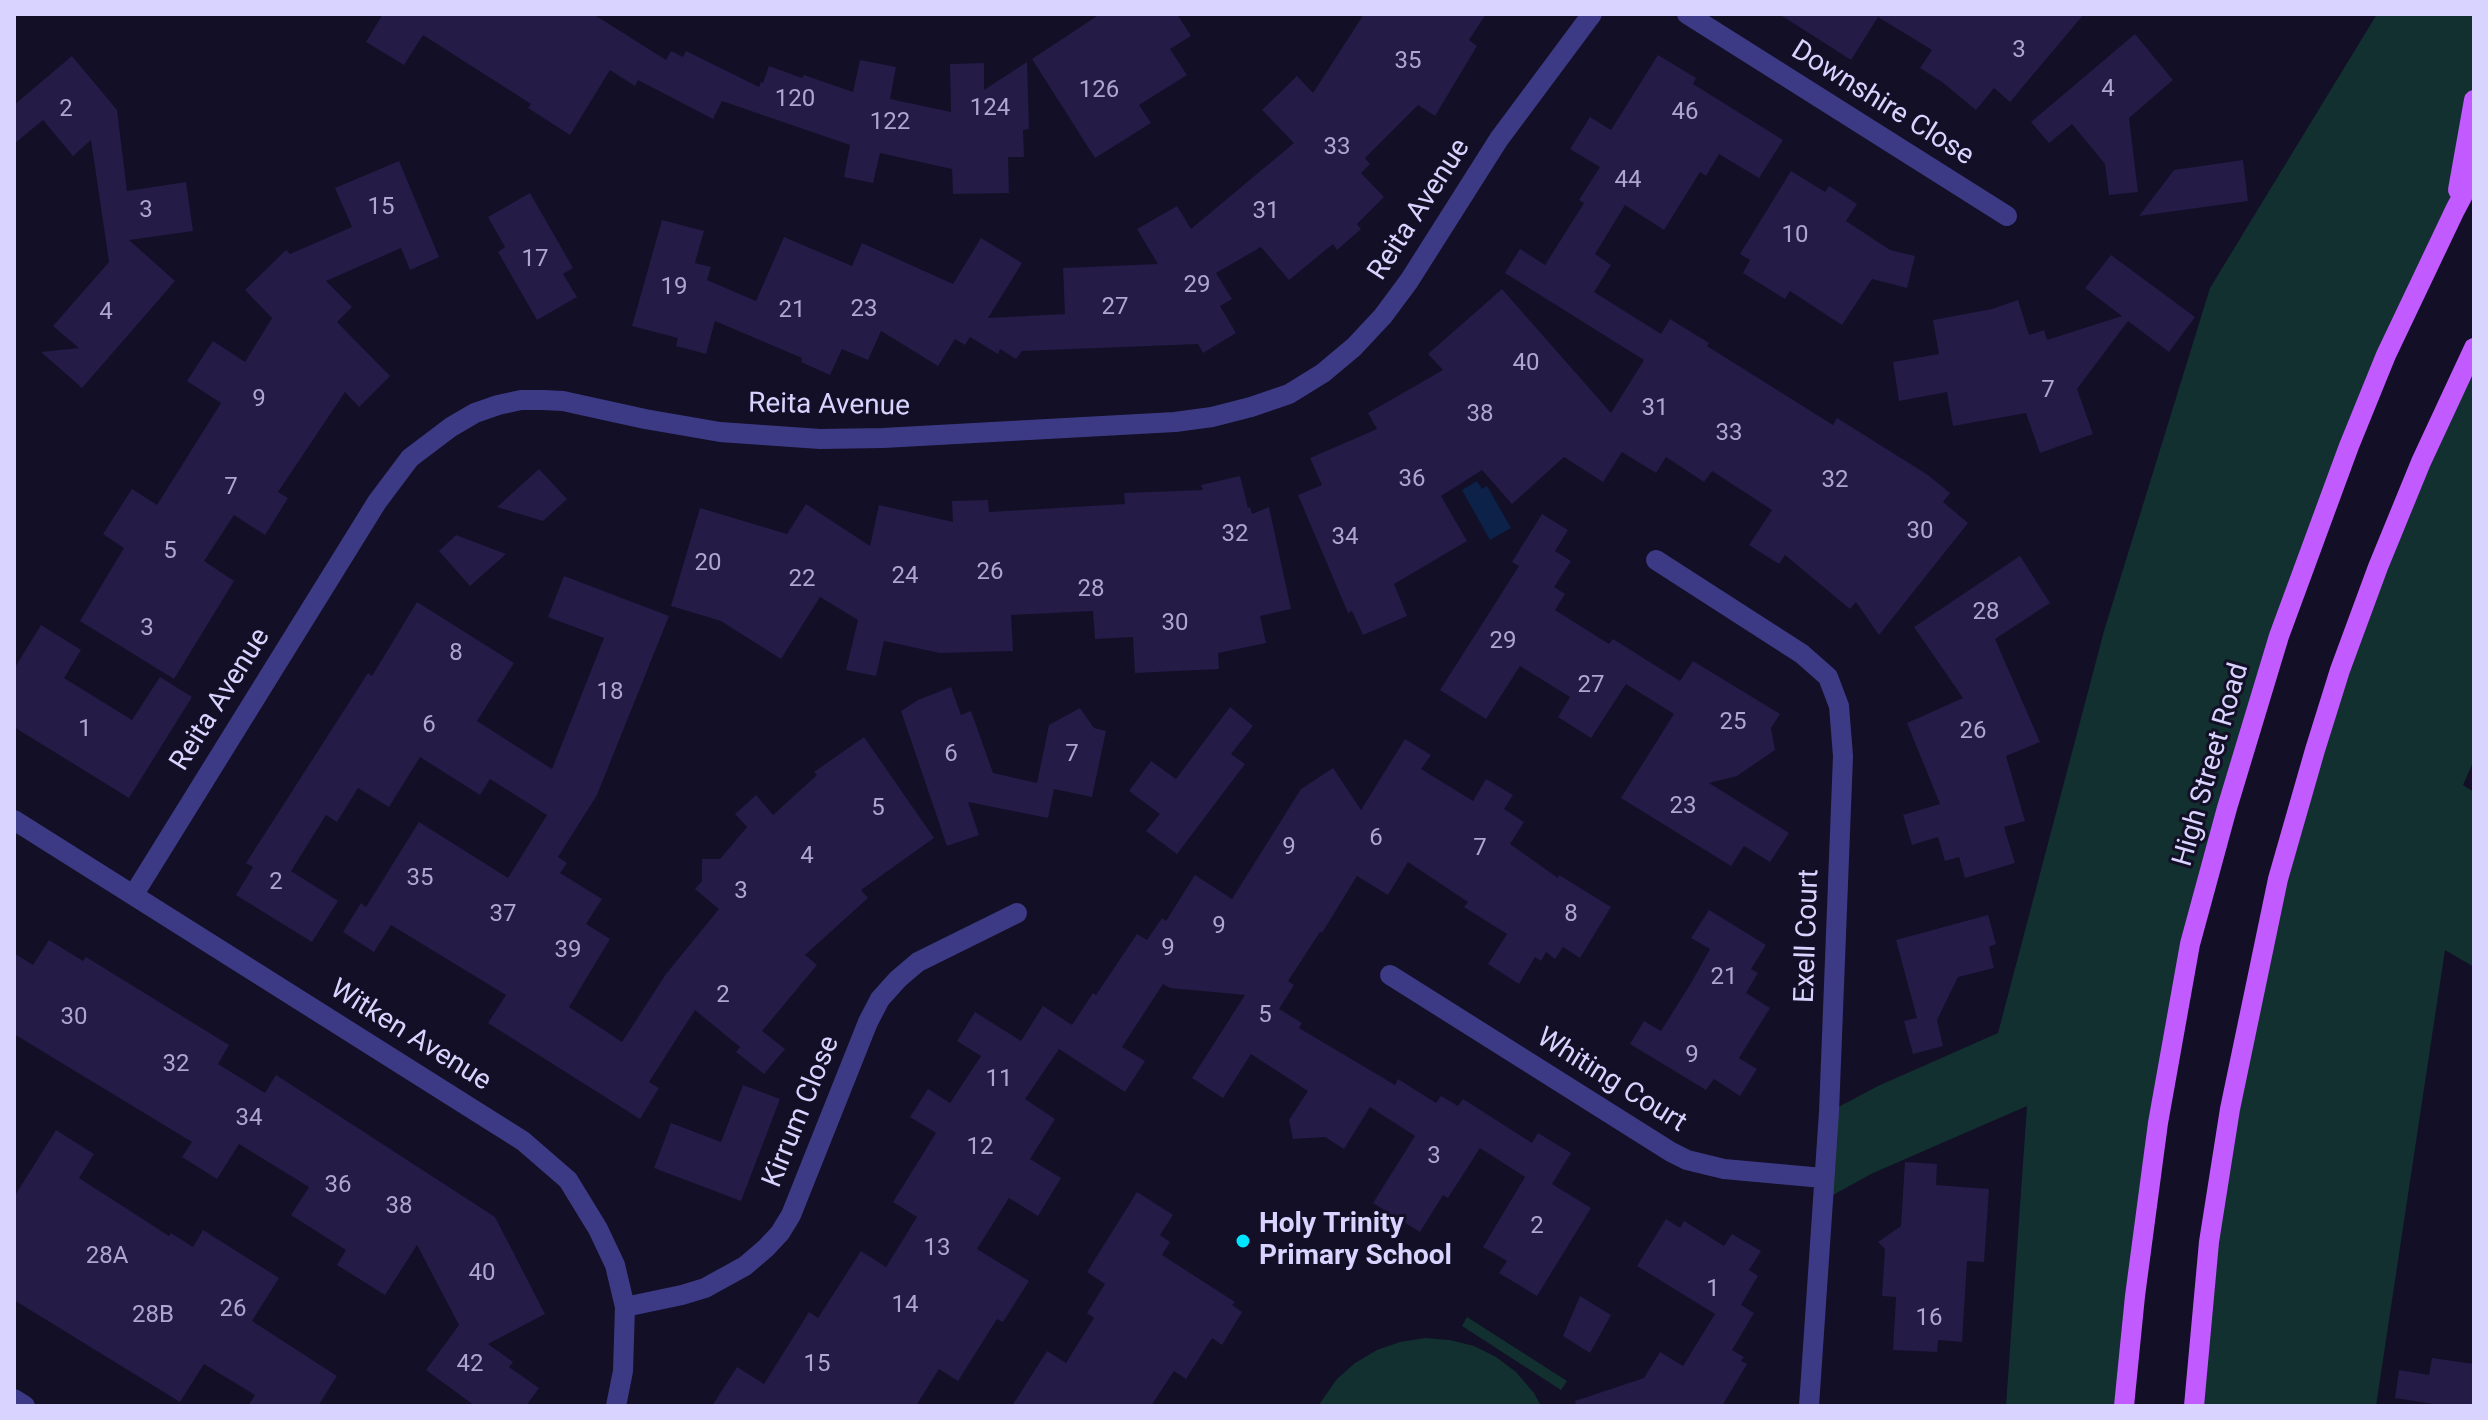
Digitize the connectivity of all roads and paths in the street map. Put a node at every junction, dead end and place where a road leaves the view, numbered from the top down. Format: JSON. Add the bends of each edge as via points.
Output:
{"nodes":[{"id":1,"x":1592,"y":14,"type":"edge"},
{"id":2,"x":1687,"y":14,"type":"edge"},
{"id":3,"x":2474,"y":100,"type":"edge"},
{"id":4,"x":2474,"y":174,"type":"edge"},
{"id":5,"x":2455,"y":210,"type":"junction"},
{"id":6,"x":2007,"y":216,"type":"dead end"},
{"id":7,"x":2474,"y":348,"type":"edge"},
{"id":8,"x":1656,"y":560,"type":"dead end"},
{"id":9,"x":14,"y":820,"type":"edge"},
{"id":10,"x":134,"y":894,"type":"junction"},
{"id":11,"x":1017,"y":913,"type":"dead end"},
{"id":12,"x":1390,"y":975,"type":"dead end"},
{"id":13,"x":1823,"y":1178,"type":"junction"},
{"id":14,"x":625,"y":1307,"type":"junction"},
{"id":15,"x":14,"y":1399,"type":"edge"},
{"id":16,"x":25,"y":1406,"type":"edge"},
{"id":17,"x":616,"y":1406,"type":"edge"},
{"id":18,"x":1809,"y":1406,"type":"edge"},
{"id":19,"x":2124,"y":1406,"type":"edge"},
{"id":20,"x":2194,"y":1406,"type":"edge"}],
"edges":[{"from":1,"to":10,"type":"street","name":"Reita Avenue","via":[[1499,139],[1383,316],[1323,373],[1289,394],[1175,422],[883,438],[720,432],[543,400],[498,405],[451,427],[410,458],[377,502]]},
{"from":2,"to":6,"type":"street","name":"Downshire Close"},
{"from":3,"to":5,"type":"main road"},
{"from":4,"to":5,"type":"main road","name":"High Street Road"},
{"from":5,"to":19,"type":"main road","name":"High Street Road","via":[[2386,355],[2302,568],[2227,808],[2190,944],[2158,1123]]},
{"from":7,"to":20,"type":"main road","via":[[2378,567],[2340,670],[2281,867],[2230,1109],[2209,1242]]},
{"from":8,"to":13,"type":"street","name":"Exell Court","via":[[1802,654],[1828,677],[1839,706],[1843,756]]},
{"from":9,"to":10,"type":"street","name":"Witken Avenue"},
{"from":10,"to":14,"type":"street","name":"Witken Avenue","via":[[546,1160],[586,1206],[615,1265]]},
{"from":11,"to":14,"type":"street","name":"Kirrum Close","via":[[918,962],[880,999],[791,1215],[766,1248],[705,1288]]},
{"from":12,"to":13,"type":"street","name":"Whiting Court","via":[[1687,1160],[1724,1169]]},
{"from":13,"to":18,"type":"street","name":"Exell Court"},
{"from":14,"to":17,"type":"street","name":"Witken Avenue"},
{"from":15,"to":16,"type":"street"}]}
